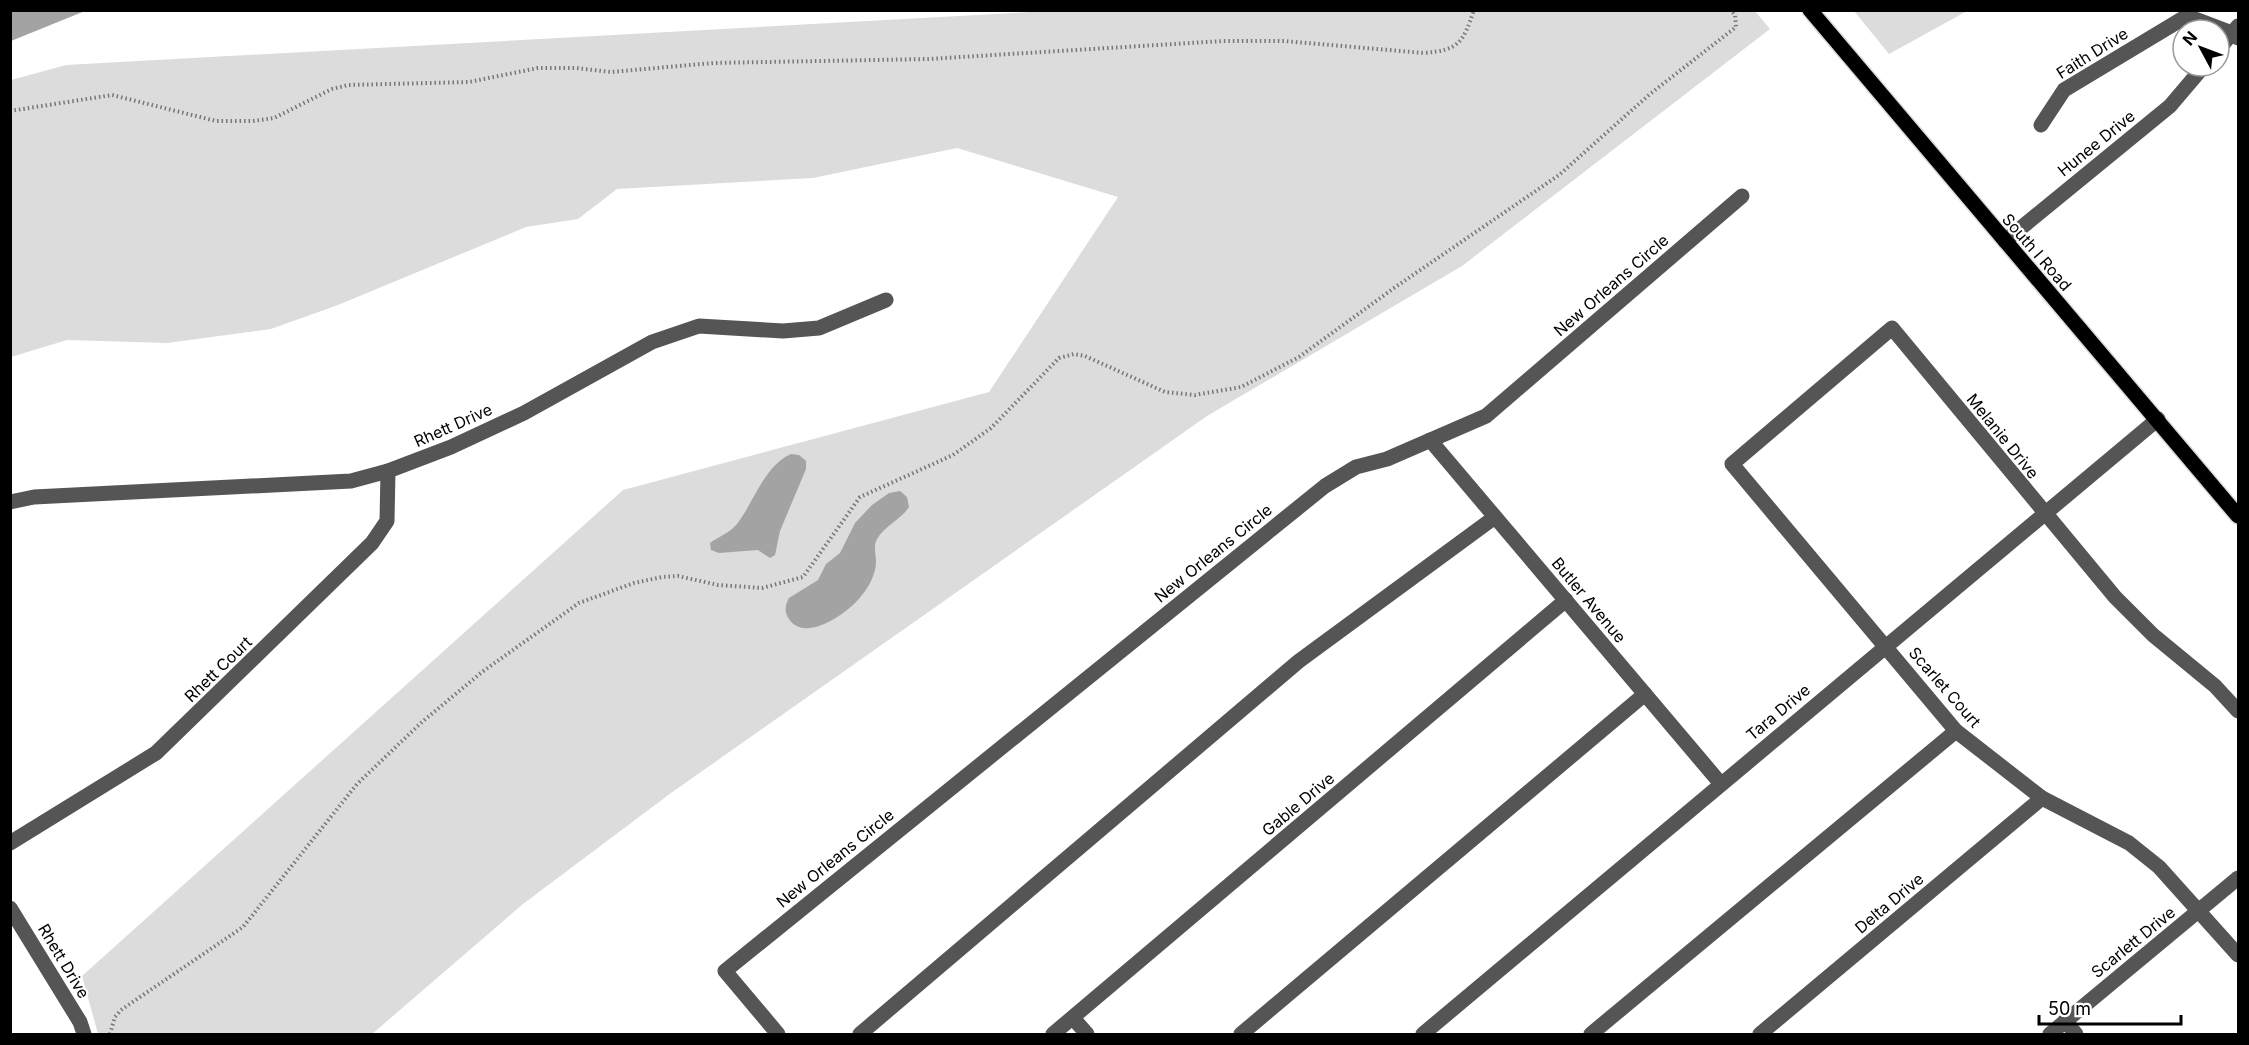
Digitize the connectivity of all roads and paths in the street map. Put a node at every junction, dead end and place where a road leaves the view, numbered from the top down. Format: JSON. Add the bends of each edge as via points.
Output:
{"nodes":[{"id":1,"x":1474,"y":10,"type":"edge"},
{"id":2,"x":1731,"y":10,"type":"edge"},
{"id":3,"x":1810,"y":10,"type":"edge"},
{"id":4,"x":2236,"y":32,"type":"edge"},
{"id":5,"x":2194,"y":78,"type":"edge"},
{"id":6,"x":10,"y":111,"type":"edge"},
{"id":7,"x":2041,"y":125,"type":"dead end"},
{"id":8,"x":1742,"y":196,"type":"dead end"},
{"id":9,"x":2005,"y":241,"type":"junction"},
{"id":10,"x":886,"y":300,"type":"dead end"},
{"id":11,"x":2158,"y":419,"type":"junction"},
{"id":12,"x":1430,"y":440,"type":"junction"},
{"id":13,"x":1732,"y":464,"type":"joint"},
{"id":14,"x":388,"y":471,"type":"junction"},
{"id":15,"x":10,"y":502,"type":"edge"},
{"id":16,"x":2044,"y":514,"type":"junction"},
{"id":17,"x":2238,"y":516,"type":"edge"},
{"id":18,"x":1495,"y":517,"type":"junction"},
{"id":19,"x":1566,"y":600,"type":"junction"},
{"id":20,"x":1885,"y":646,"type":"junction"},
{"id":21,"x":1645,"y":694,"type":"junction"},
{"id":22,"x":2238,"y":711,"type":"edge"},
{"id":23,"x":1956,"y":731,"type":"junction"},
{"id":24,"x":1721,"y":784,"type":"junction"},
{"id":25,"x":2042,"y":798,"type":"junction"},
{"id":26,"x":10,"y":843,"type":"edge"},
{"id":27,"x":2238,"y":878,"type":"edge"},
{"id":28,"x":10,"y":908,"type":"edge"},
{"id":29,"x":2199,"y":911,"type":"junction"},
{"id":30,"x":2238,"y":956,"type":"edge"},
{"id":31,"x":1073,"y":1018,"type":"junction"},
{"id":32,"x":2065,"y":1021,"type":"junction"},
{"id":33,"x":84,"y":1035,"type":"edge"},
{"id":34,"x":110,"y":1035,"type":"edge"},
{"id":35,"x":778,"y":1035,"type":"edge"},
{"id":36,"x":860,"y":1035,"type":"edge"},
{"id":37,"x":1053,"y":1035,"type":"edge"},
{"id":38,"x":1087,"y":1035,"type":"edge"},
{"id":39,"x":1241,"y":1035,"type":"edge"},
{"id":40,"x":1423,"y":1035,"type":"edge"},
{"id":41,"x":1591,"y":1035,"type":"edge"},
{"id":42,"x":1760,"y":1035,"type":"edge"},
{"id":43,"x":2050,"y":1035,"type":"edge"},
{"id":44,"x":2076,"y":1035,"type":"edge"}],
"edges":[{"from":1,"to":6,"type":"path","via":[[1466,35],[1458,45],[1446,51],[1424,53],[1284,41],[1223,41],[928,59],[713,63],[611,72],[538,68],[469,82],[348,85],[332,88],[274,118],[253,121],[216,121],[112,95]]},
{"from":2,"to":34,"type":"path","via":[[1736,27],[1650,94],[1559,175],[1299,357],[1241,387],[1196,395],[1165,392],[1085,356],[1059,358],[991,428],[953,455],[860,497],[803,577],[762,588],[718,585],[678,576],[634,583],[579,603],[482,672],[422,722],[357,784],[243,927],[122,1010],[115,1017]]},
{"from":3,"to":9,"type":"main road","name":"South I Road"},
{"from":4,"to":7,"type":"street","name":"Faith Drive","via":[[2187,16],[2064,90]]},
{"from":5,"to":9,"type":"street","name":"Hunee Drive","via":[[2170,106]]},
{"from":8,"to":12,"type":"street","name":"New Orleans Circle","via":[[1486,416]]},
{"from":9,"to":11,"type":"main road","name":"South I Road"},
{"from":10,"to":14,"type":"street","name":"Rhett Drive","via":[[819,328],[783,331],[699,326],[652,342],[524,412],[452,447]]},
{"from":11,"to":16,"type":"street","name":"Tara Drive"},
{"from":11,"to":17,"type":"main road","name":"South I Road"},
{"from":12,"to":18,"type":"street","name":"Butler Avenue"},
{"from":12,"to":35,"type":"street","name":"New Orleans Circle","via":[[1356,468],[1325,486],[725,971]]},
{"from":13,"to":16,"type":"street","name":"Melanie Drive","via":[[1892,328]]},
{"from":13,"to":20,"type":"street","name":"Scarlet Court"},
{"from":14,"to":15,"type":"street","name":"Rhett Drive","via":[[351,481],[34,497]]},
{"from":14,"to":26,"type":"street","name":"Rhett Court","via":[[387,521],[372,543],[156,753]]},
{"from":16,"to":20,"type":"street","name":"Tara Drive"},
{"from":16,"to":22,"type":"street","name":"Melanie Drive","via":[[2115,597],[2153,635],[2216,686]]},
{"from":18,"to":19,"type":"street","name":"Butler Avenue"},
{"from":18,"to":36,"type":"street","via":[[1299,661]]},
{"from":19,"to":21,"type":"street","name":"Butler Avenue"},
{"from":19,"to":31,"type":"street","name":"Gable Drive"},
{"from":20,"to":23,"type":"street","name":"Scarlet Court"},
{"from":20,"to":24,"type":"street","name":"Tara Drive"},
{"from":21,"to":24,"type":"street","name":"Butler Avenue"},
{"from":21,"to":39,"type":"street"},
{"from":23,"to":25,"type":"street","name":"Scarlet Court"},
{"from":23,"to":41,"type":"street"},
{"from":24,"to":40,"type":"street","name":"Tara Drive"},
{"from":25,"to":29,"type":"street","name":"Scarlet Court","via":[[2129,843],[2159,867]]},
{"from":25,"to":42,"type":"street","name":"Delta Drive"},
{"from":27,"to":29,"type":"street","name":"Scarlett Drive"},
{"from":28,"to":33,"type":"street","name":"Rhett Drive","via":[[80,1022]]},
{"from":29,"to":30,"type":"street","name":"Scarlet Court"},
{"from":29,"to":32,"type":"street","name":"Scarlett Drive"},
{"from":31,"to":37,"type":"street","name":"Gable Drive"},
{"from":31,"to":38,"type":"street"},
{"from":32,"to":43,"type":"street","name":"Scarlett Drive"},
{"from":32,"to":44,"type":"street"}]}
